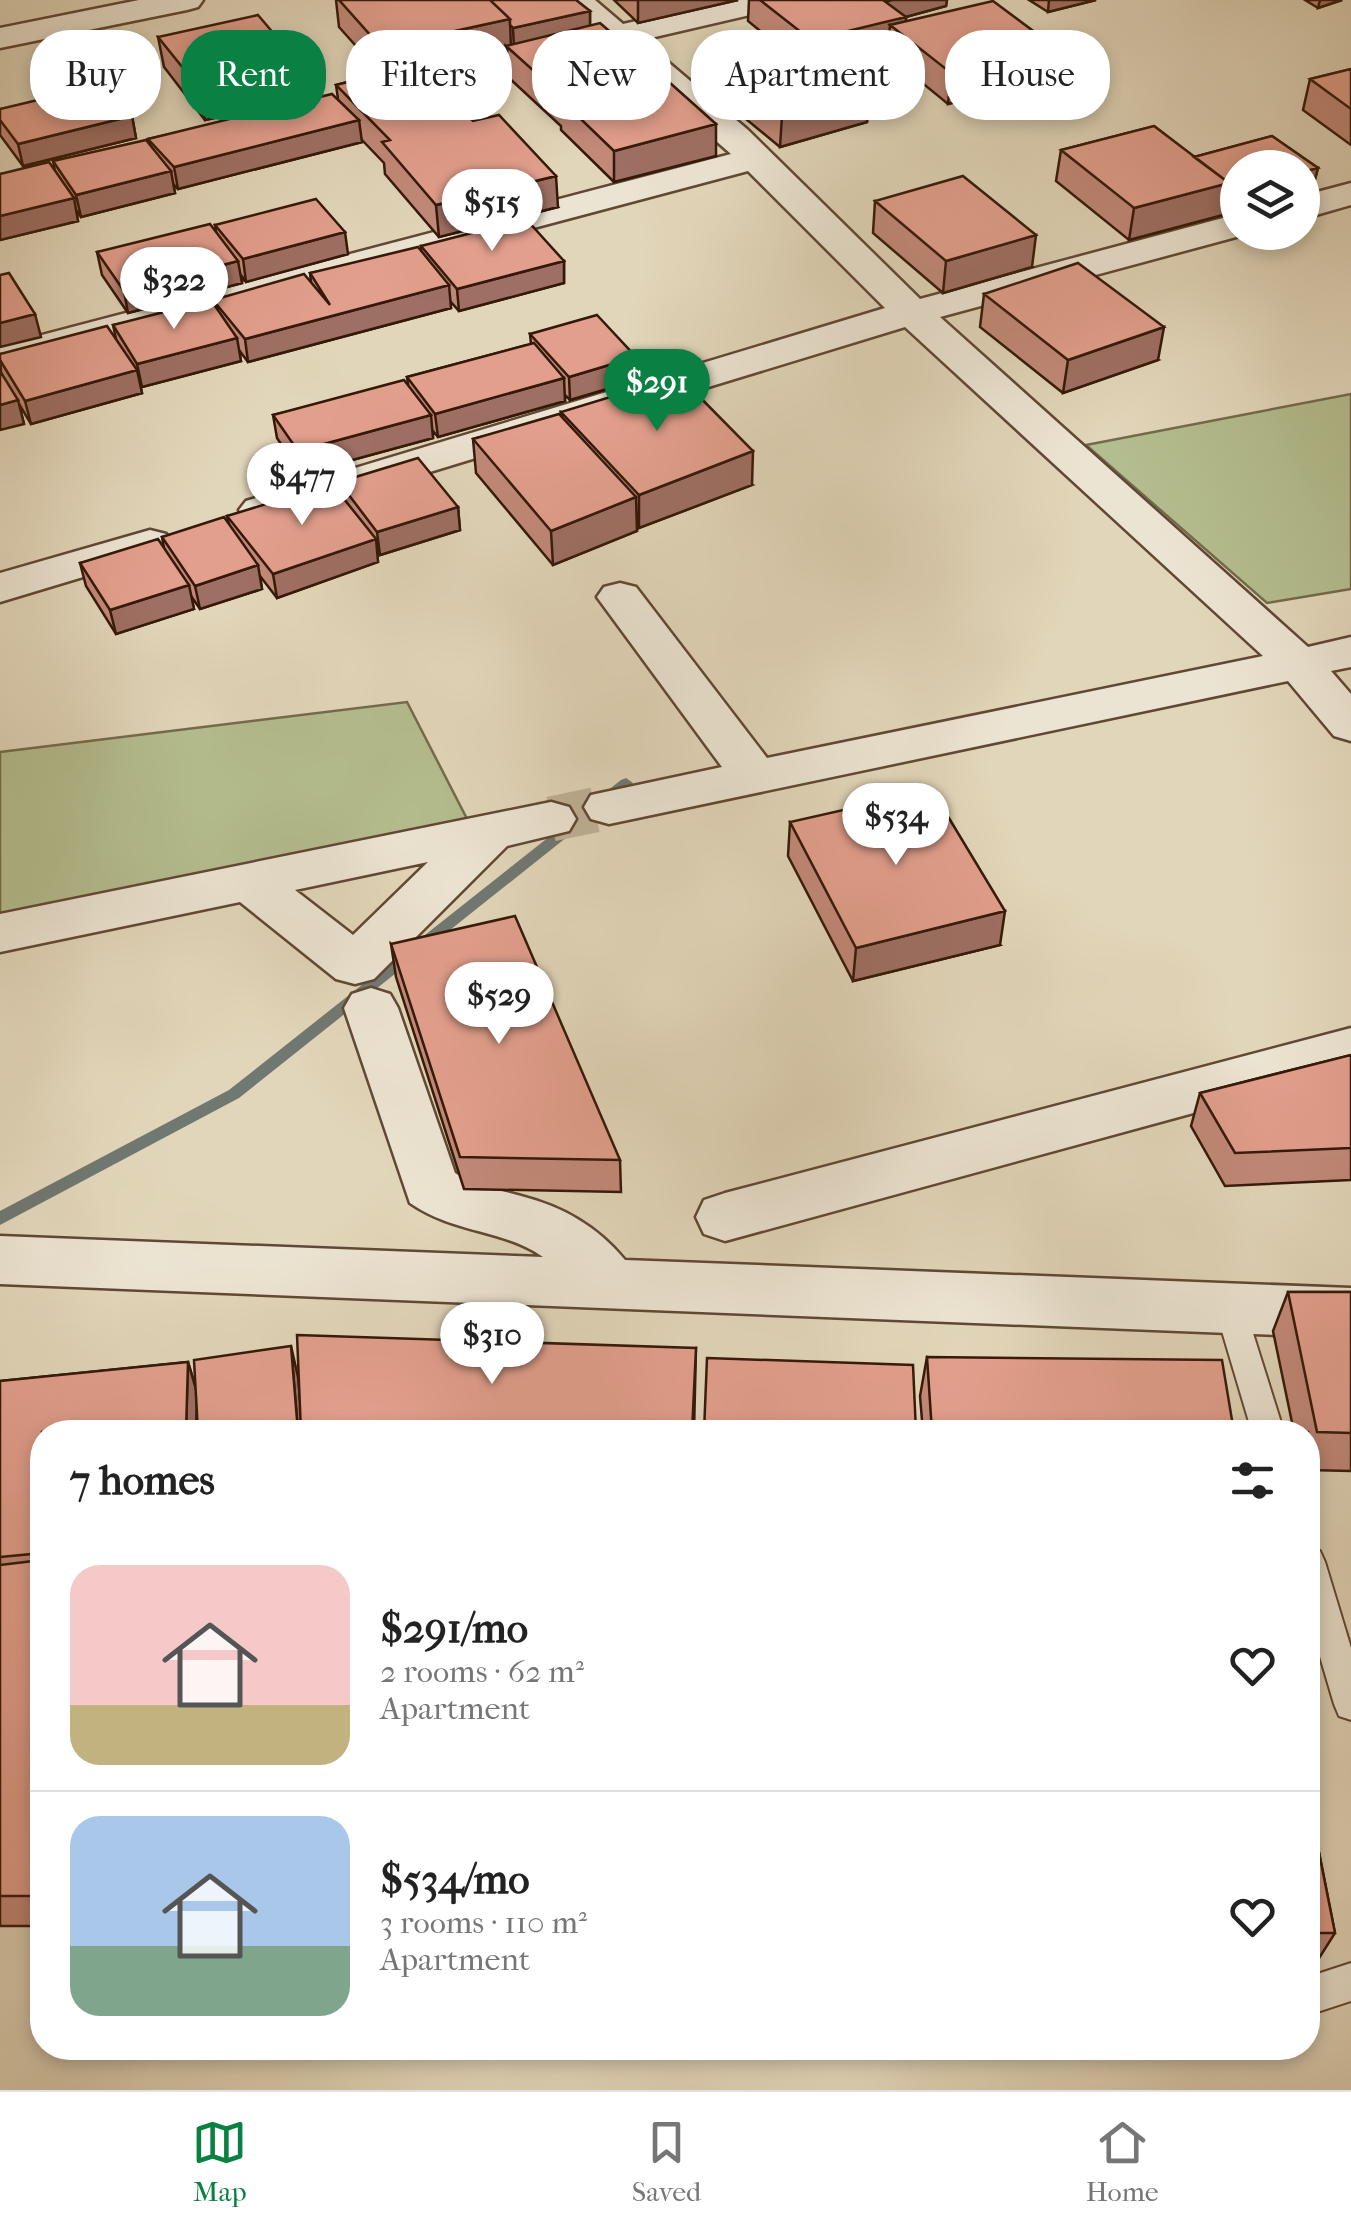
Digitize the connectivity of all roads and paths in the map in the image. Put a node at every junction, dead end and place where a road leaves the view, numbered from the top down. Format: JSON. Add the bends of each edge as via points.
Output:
{"nodes":[{"id":1,"x":187,"y":0,"type":"edge"},
{"id":2,"x":575,"y":0,"type":"edge"},
{"id":3,"x":773,"y":0,"type":"edge"},
{"id":4,"x":609,"y":30,"type":"edge"},
{"id":5,"x":642,"y":30,"type":"edge"},
{"id":6,"x":0,"y":38,"type":"edge"},
{"id":7,"x":532,"y":58,"type":"edge"},
{"id":8,"x":671,"y":83,"type":"edge"},
{"id":9,"x":326,"y":112,"type":"edge"},
{"id":10,"x":753,"y":159,"type":"junction"},
{"id":11,"x":1351,"y":194,"type":"edge"},
{"id":12,"x":1320,"y":203,"type":"edge"},
{"id":13,"x":1220,"y":230,"type":"edge"},
{"id":14,"x":912,"y":313,"type":"junction"},
{"id":15,"x":0,"y":358,"type":"edge"},
{"id":16,"x":0,"y":588,"type":"edge"},
{"id":17,"x":620,"y":597,"type":"dead end"},
{"id":18,"x":1351,"y":652,"type":"edge"},
{"id":19,"x":1299,"y":664,"type":"junction"},
{"id":20,"x":1351,"y":725,"type":"edge"},
{"id":21,"x":755,"y":776,"type":"junction"},
{"id":22,"x":609,"y":807,"type":"tunnel mouth"},
{"id":23,"x":552,"y":819,"type":"tunnel mouth"},
{"id":24,"x":491,"y":831,"type":"junction"},
{"id":25,"x":248,"y":881,"type":"junction"},
{"id":26,"x":0,"y":933,"type":"edge"},
{"id":27,"x":372,"y":1008,"type":"dead end"},
{"id":28,"x":1351,"y":1049,"type":"edge"},
{"id":29,"x":725,"y":1217,"type":"dead end"},
{"id":30,"x":0,"y":1260,"type":"edge"},
{"id":31,"x":608,"y":1282,"type":"junction"},
{"id":32,"x":1230,"y":1311,"type":"junction"},
{"id":33,"x":1351,"y":1313,"type":"edge"},
{"id":34,"x":1264,"y":1420,"type":"edge"},
{"id":35,"x":1320,"y":1602,"type":"edge"},
{"id":36,"x":1351,"y":1704,"type":"edge"},
{"id":37,"x":1351,"y":1982,"type":"edge"},
{"id":38,"x":1320,"y":1992,"type":"edge"}],
"edges":[{"from":1,"to":6,"type":"street"},
{"from":2,"to":4,"type":"street"},
{"from":3,"to":5,"type":"street"},
{"from":7,"to":9,"type":"street"},
{"from":8,"to":10,"type":"street"},
{"from":10,"to":14,"type":"street"},
{"from":10,"to":15,"type":"street"},
{"from":11,"to":12,"type":"street"},
{"from":13,"to":14,"type":"street"},
{"from":14,"to":16,"type":"street"},
{"from":14,"to":19,"type":"street"},
{"from":17,"to":21,"type":"street"},
{"from":18,"to":19,"type":"street"},
{"from":19,"to":20,"type":"street"},
{"from":19,"to":21,"type":"street"},
{"from":21,"to":22,"type":"street"},
{"from":23,"to":24,"type":"street"},
{"from":24,"to":25,"type":"street"},
{"from":24,"to":25,"type":"street","via":[[355,965]]},
{"from":25,"to":26,"type":"street"},
{"from":27,"to":31,"type":"street","via":[[431,1187],[478,1214],[551,1232],[585,1252]]},
{"from":28,"to":29,"type":"street"},
{"from":30,"to":31,"type":"street"},
{"from":31,"to":32,"type":"street"},
{"from":32,"to":33,"type":"street"},
{"from":32,"to":34,"type":"lane"},
{"from":35,"to":36,"type":"lane"},
{"from":37,"to":38,"type":"lane"}]}
